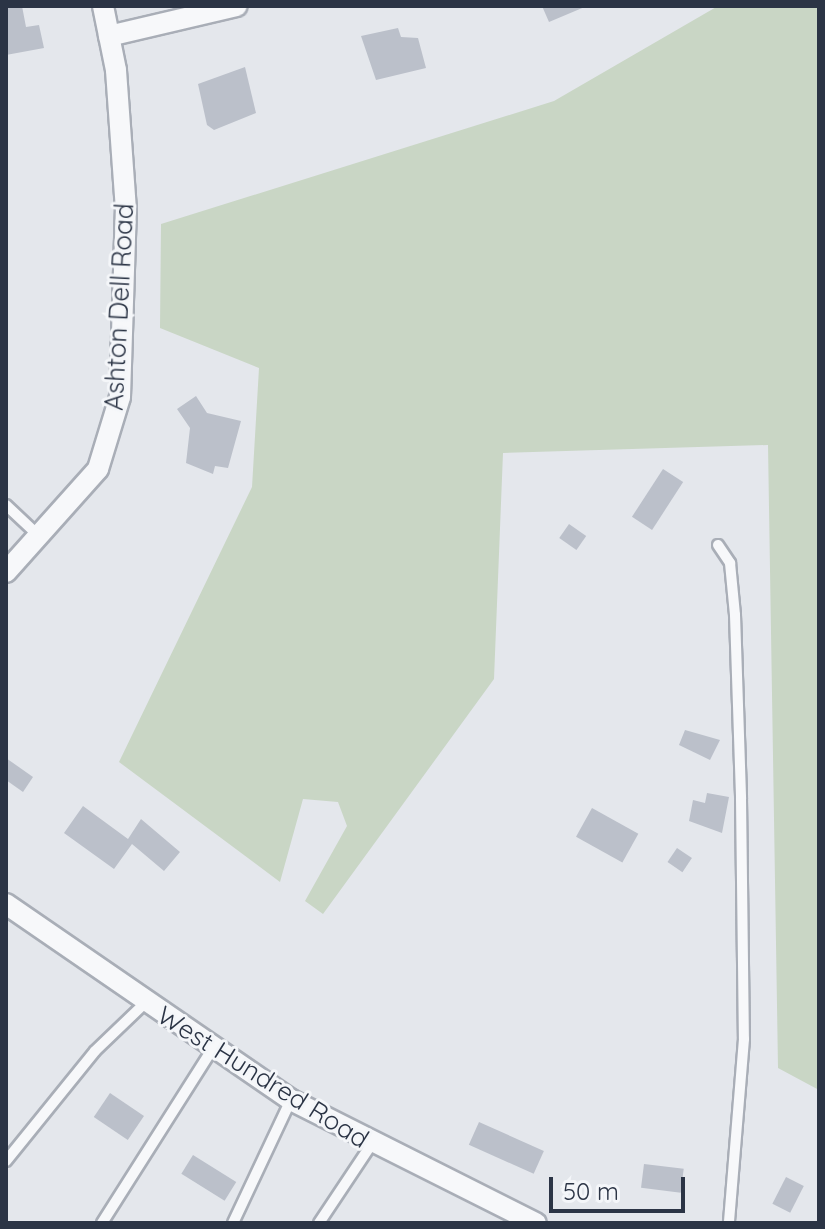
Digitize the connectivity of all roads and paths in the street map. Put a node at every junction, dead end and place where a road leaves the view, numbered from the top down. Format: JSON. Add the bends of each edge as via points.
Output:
{"nodes":[{"id":1,"x":103,"y":6,"type":"edge"},
{"id":2,"x":237,"y":6,"type":"edge"},
{"id":3,"x":109,"y":36,"type":"junction"},
{"id":4,"x":6,"y":505,"type":"edge"},
{"id":5,"x":40,"y":537,"type":"junction"},
{"id":6,"x":718,"y":545,"type":"dead end"},
{"id":7,"x":6,"y":572,"type":"edge"},
{"id":8,"x":6,"y":904,"type":"edge"},
{"id":9,"x":145,"y":1003,"type":"junction"},
{"id":10,"x":213,"y":1048,"type":"junction"},
{"id":11,"x":291,"y":1100,"type":"junction"},
{"id":12,"x":371,"y":1145,"type":"junction"},
{"id":13,"x":6,"y":1161,"type":"edge"},
{"id":14,"x":102,"y":1223,"type":"edge"},
{"id":15,"x":233,"y":1223,"type":"edge"},
{"id":16,"x":319,"y":1223,"type":"edge"},
{"id":17,"x":536,"y":1223,"type":"edge"},
{"id":18,"x":729,"y":1223,"type":"edge"}],
"edges":[{"from":1,"to":3,"type":"street","name":"Ashton Dell Road"},
{"from":2,"to":3,"type":"street"},
{"from":3,"to":5,"type":"street","name":"Ashton Dell Road","via":[[126,210],[120,397],[98,469]]},
{"from":4,"to":5,"type":"lane"},
{"from":5,"to":7,"type":"street","name":"Ashton Dell Road"},
{"from":6,"to":18,"type":"lane","via":[[730,563],[735,615],[741,799],[744,1039]]},
{"from":8,"to":9,"type":"street","name":"West Hundred Road"},
{"from":9,"to":10,"type":"street","name":"West Hundred Road"},
{"from":9,"to":13,"type":"lane","via":[[95,1051]]},
{"from":10,"to":11,"type":"street","name":"West Hundred Road"},
{"from":10,"to":14,"type":"lane"},
{"from":11,"to":12,"type":"street","name":"West Hundred Road"},
{"from":11,"to":15,"type":"lane"},
{"from":12,"to":16,"type":"lane"},
{"from":12,"to":17,"type":"street","name":"West Hundred Road"}]}
